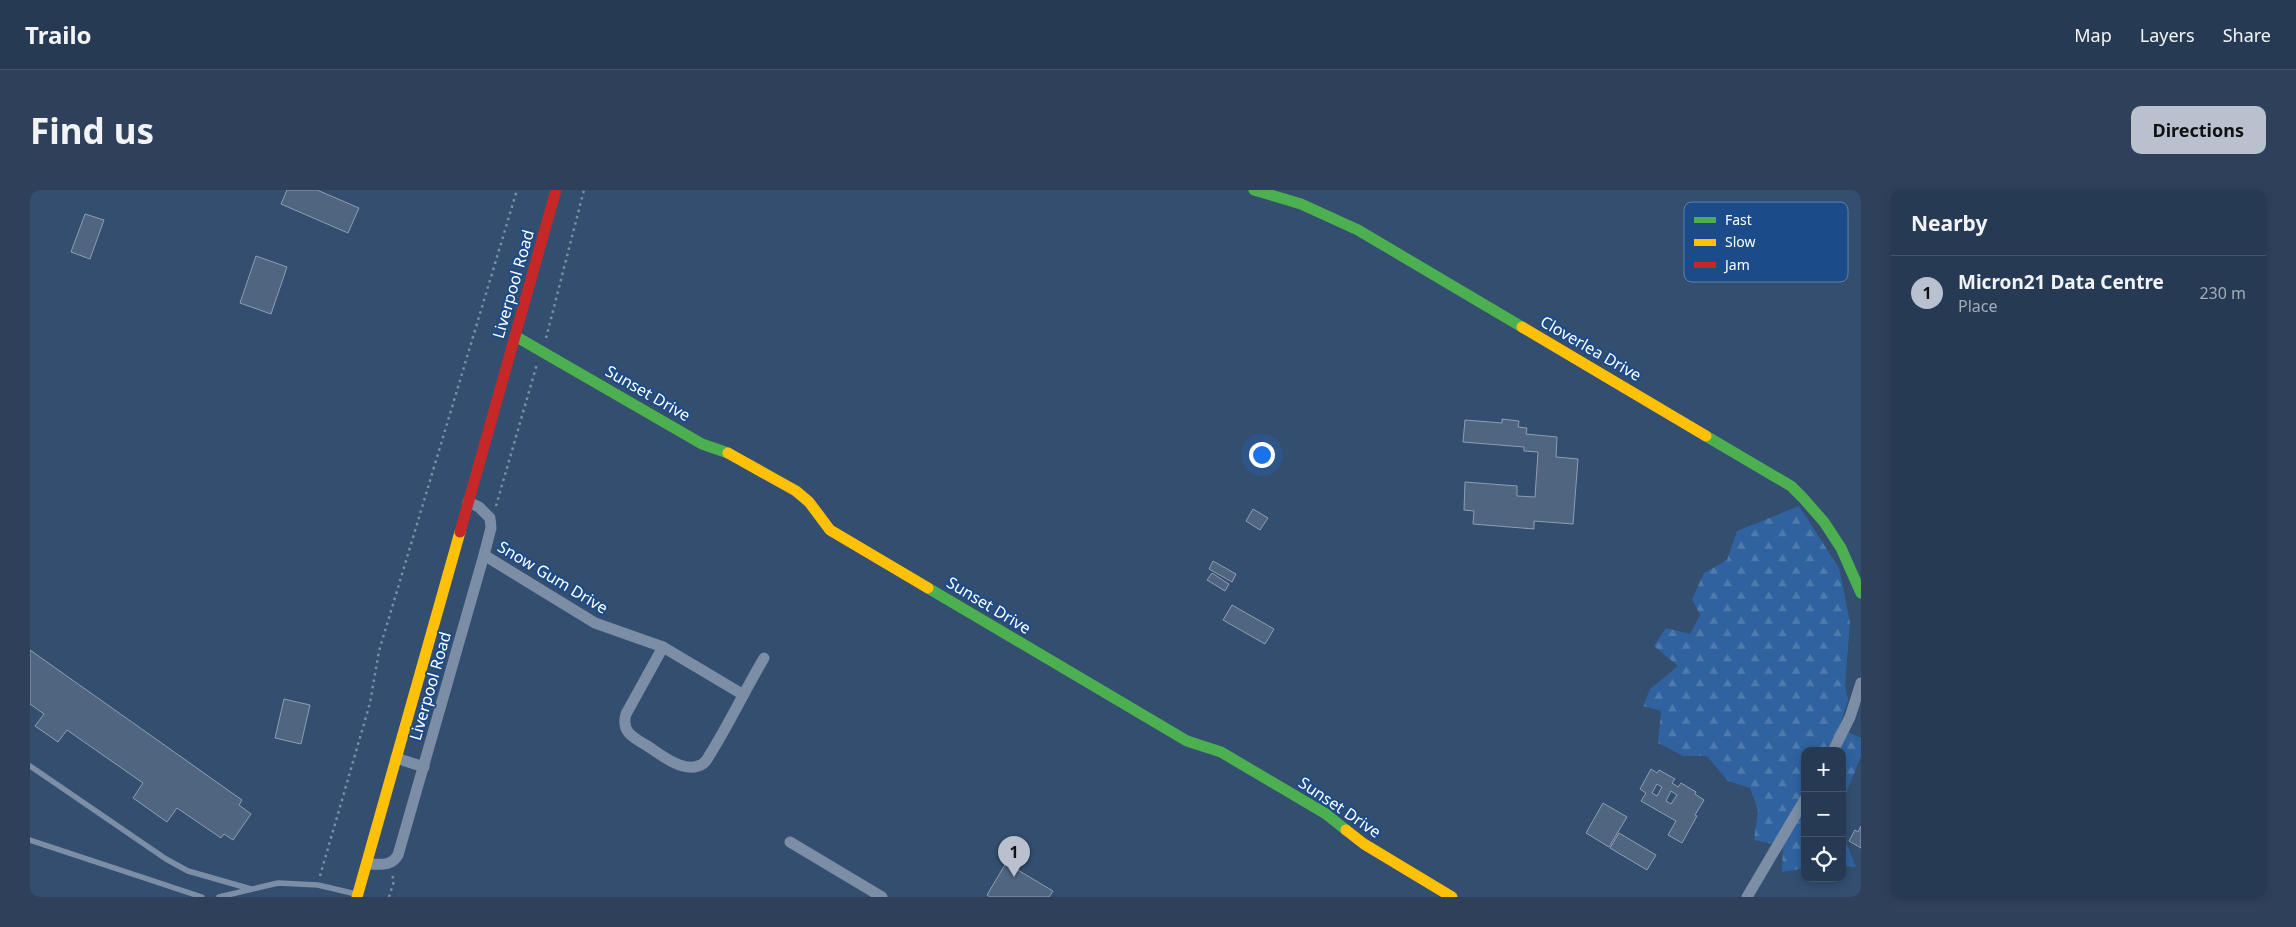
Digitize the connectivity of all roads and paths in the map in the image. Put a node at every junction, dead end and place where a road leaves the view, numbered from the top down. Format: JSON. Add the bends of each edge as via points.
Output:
{"nodes":[{"id":1,"x":517,"y":190,"type":"edge"},
{"id":2,"x":556,"y":190,"type":"edge"},
{"id":3,"x":1254,"y":190,"type":"edge"},
{"id":4,"x":515,"y":336,"type":"junction"},
{"id":5,"x":468,"y":502,"type":"junction"},
{"id":6,"x":484,"y":555,"type":"junction"},
{"id":7,"x":1861,"y":593,"type":"edge"},
{"id":8,"x":663,"y":647,"type":"junction"},
{"id":9,"x":764,"y":658,"type":"dead end"},
{"id":10,"x":1861,"y":683,"type":"edge"},
{"id":11,"x":742,"y":694,"type":"junction"},
{"id":12,"x":1835,"y":747,"type":"edge"},
{"id":13,"x":396,"y":758,"type":"junction"},
{"id":14,"x":30,"y":766,"type":"edge"},
{"id":15,"x":424,"y":767,"type":"junction"},
{"id":16,"x":1801,"y":806,"type":"edge"},
{"id":17,"x":30,"y":840,"type":"edge"},
{"id":18,"x":790,"y":842,"type":"dead end"},
{"id":19,"x":367,"y":864,"type":"junction"},
{"id":20,"x":388,"y":864,"type":"junction"},
{"id":21,"x":318,"y":885,"type":"junction"},
{"id":22,"x":251,"y":889,"type":"junction"},
{"id":23,"x":358,"y":896,"type":"edge"},
{"id":24,"x":202,"y":897,"type":"edge"},
{"id":25,"x":219,"y":897,"type":"edge"},
{"id":26,"x":389,"y":897,"type":"edge"},
{"id":27,"x":882,"y":897,"type":"edge"},
{"id":28,"x":1452,"y":897,"type":"edge"},
{"id":29,"x":1747,"y":897,"type":"edge"}],
"edges":[{"from":1,"to":21,"type":"path","via":[[379,651],[370,703]]},
{"from":2,"to":4,"type":"street","name":"Liverpool Road"},
{"from":3,"to":7,"type":"street","name":"Cloverlea Drive","via":[[1302,204],[1358,230],[1791,486],[1826,522],[1853,570]]},
{"from":4,"to":5,"type":"street","name":"Liverpool Road"},
{"from":4,"to":28,"type":"street","name":"Sunset Drive","via":[[702,444],[733,455],[796,491],[809,502],[830,530],[1187,741],[1221,752],[1326,814],[1364,844]]},
{"from":5,"to":6,"type":"street","name":"Liverpool Road","via":[[490,518],[491,528]]},
{"from":5,"to":13,"type":"street","name":"Liverpool Road"},
{"from":6,"to":8,"type":"street","name":"Snow Gum Drive","via":[[595,623]]},
{"from":6,"to":15,"type":"street","name":"Liverpool Road"},
{"from":8,"to":11,"type":"street","name":"Snow Gum Drive"},
{"from":8,"to":11,"type":"street","via":[[624,722],[632,736],[655,751],[680,765],[699,766],[709,756]]},
{"from":9,"to":11,"type":"street"},
{"from":10,"to":12,"type":"street","via":[[1850,718]]},
{"from":13,"to":15,"type":"street"},
{"from":13,"to":19,"type":"street","name":"Liverpool Road"},
{"from":14,"to":22,"type":"lane","via":[[166,859],[188,871]]},
{"from":15,"to":20,"type":"street","name":"Liverpool Road","via":[[398,855],[394,862]]},
{"from":16,"to":29,"type":"street"},
{"from":17,"to":24,"type":"lane"},
{"from":18,"to":27,"type":"street"},
{"from":19,"to":20,"type":"street"},
{"from":19,"to":23,"type":"street","name":"Liverpool Road"},
{"from":20,"to":26,"type":"path","via":[[394,881]]},
{"from":21,"to":22,"type":"lane","via":[[278,883]]},
{"from":21,"to":23,"type":"lane"},
{"from":22,"to":25,"type":"lane"}]}
